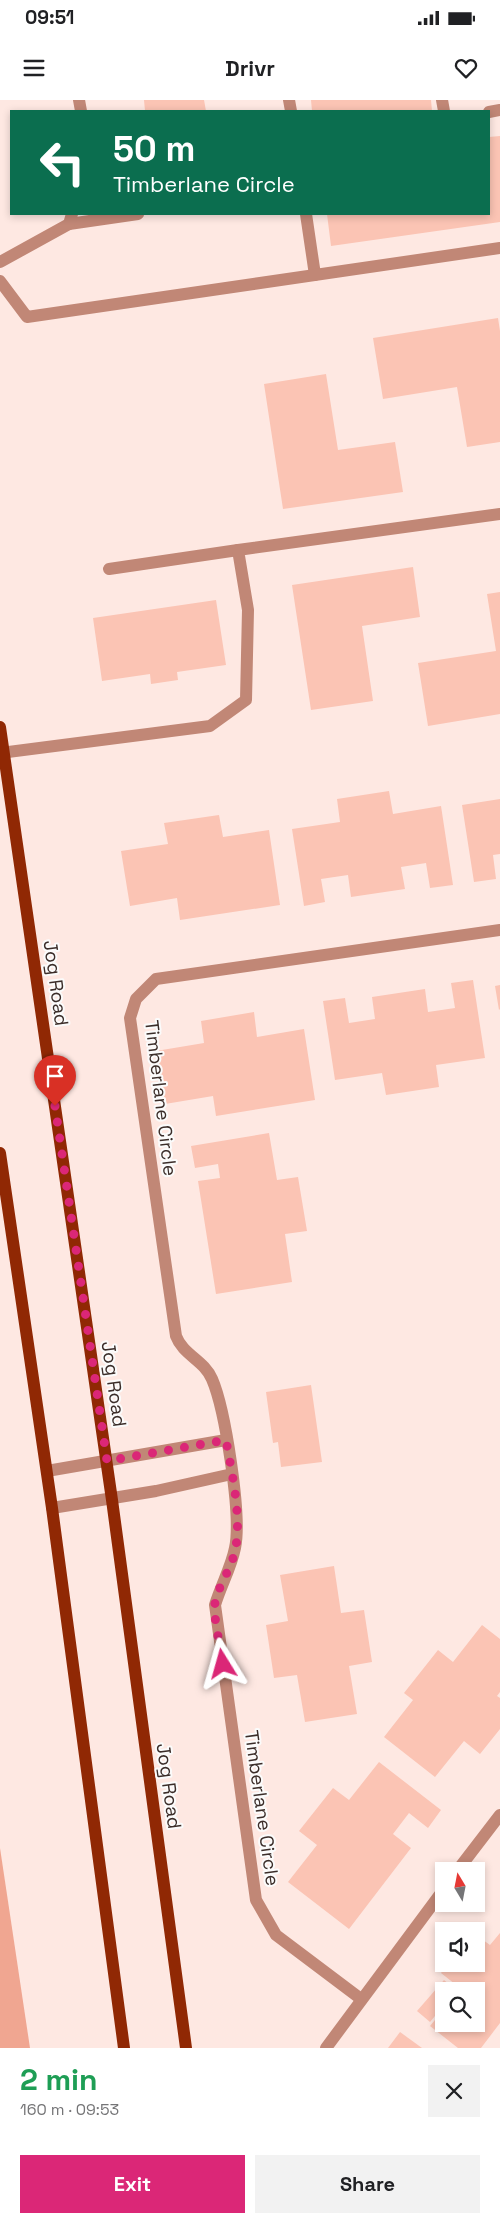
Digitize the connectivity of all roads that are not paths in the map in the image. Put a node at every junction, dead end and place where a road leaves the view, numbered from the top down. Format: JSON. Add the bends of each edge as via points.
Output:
{"nodes":[{"id":1,"x":124,"y":215,"type":"edge"},
{"id":2,"x":306,"y":215,"type":"edge"},
{"id":3,"x":70,"y":219,"type":"edge"},
{"id":4,"x":500,"y":248,"type":"edge"},
{"id":5,"x":0,"y":262,"type":"edge"},
{"id":6,"x":314,"y":275,"type":"junction"},
{"id":7,"x":0,"y":281,"type":"edge"},
{"id":8,"x":500,"y":514,"type":"edge"},
{"id":9,"x":238,"y":550,"type":"junction"},
{"id":10,"x":109,"y":569,"type":"dead end"},
{"id":11,"x":0,"y":727,"type":"edge"},
{"id":12,"x":2,"y":753,"type":"edge"},
{"id":13,"x":500,"y":930,"type":"edge"},
{"id":14,"x":0,"y":1153,"type":"edge"},
{"id":15,"x":226,"y":1440,"type":"junction"},
{"id":16,"x":107,"y":1461,"type":"junction"},
{"id":17,"x":47,"y":1471,"type":"junction"},
{"id":18,"x":232,"y":1474,"type":"junction"},
{"id":19,"x":112,"y":1500,"type":"junction"},
{"id":20,"x":52,"y":1508,"type":"junction"},
{"id":21,"x":500,"y":1815,"type":"edge"},
{"id":22,"x":464,"y":1862,"type":"edge"},
{"id":23,"x":435,"y":1901,"type":"edge"},
{"id":24,"x":361,"y":1999,"type":"junction"},
{"id":25,"x":124,"y":2048,"type":"edge"},
{"id":26,"x":186,"y":2048,"type":"edge"},
{"id":27,"x":326,"y":2048,"type":"edge"}],
"edges":[{"from":1,"to":3,"type":"street"},
{"from":2,"to":6,"type":"street"},
{"from":3,"to":5,"type":"street"},
{"from":4,"to":6,"type":"street"},
{"from":6,"to":7,"type":"street","via":[[27,317]]},
{"from":8,"to":9,"type":"street"},
{"from":9,"to":10,"type":"street"},
{"from":9,"to":12,"type":"street","via":[[248,610],[246,700],[210,726]]},
{"from":11,"to":12,"type":"main road","name":"Jog Road"},
{"from":12,"to":16,"type":"main road","name":"Jog Road"},
{"from":13,"to":15,"type":"street","name":"Timberlane Circle","via":[[156,979],[136,999],[130,1018],[132,1039],[176,1336],[185,1352],[211,1376]]},
{"from":14,"to":17,"type":"main road"},
{"from":15,"to":16,"type":"street"},
{"from":15,"to":18,"type":"street","name":"Timberlane Circle"},
{"from":16,"to":17,"type":"street"},
{"from":16,"to":19,"type":"main road","name":"Jog Road"},
{"from":17,"to":20,"type":"main road"},
{"from":18,"to":19,"type":"street"},
{"from":18,"to":24,"type":"street","name":"Timberlane Circle","via":[[236,1546],[215,1605],[256,1900],[276,1935]]},
{"from":19,"to":20,"type":"street"},
{"from":19,"to":26,"type":"main road","name":"Jog Road"},
{"from":20,"to":25,"type":"main road"},
{"from":21,"to":22,"type":"street"},
{"from":23,"to":24,"type":"street"},
{"from":24,"to":27,"type":"street"}]}
